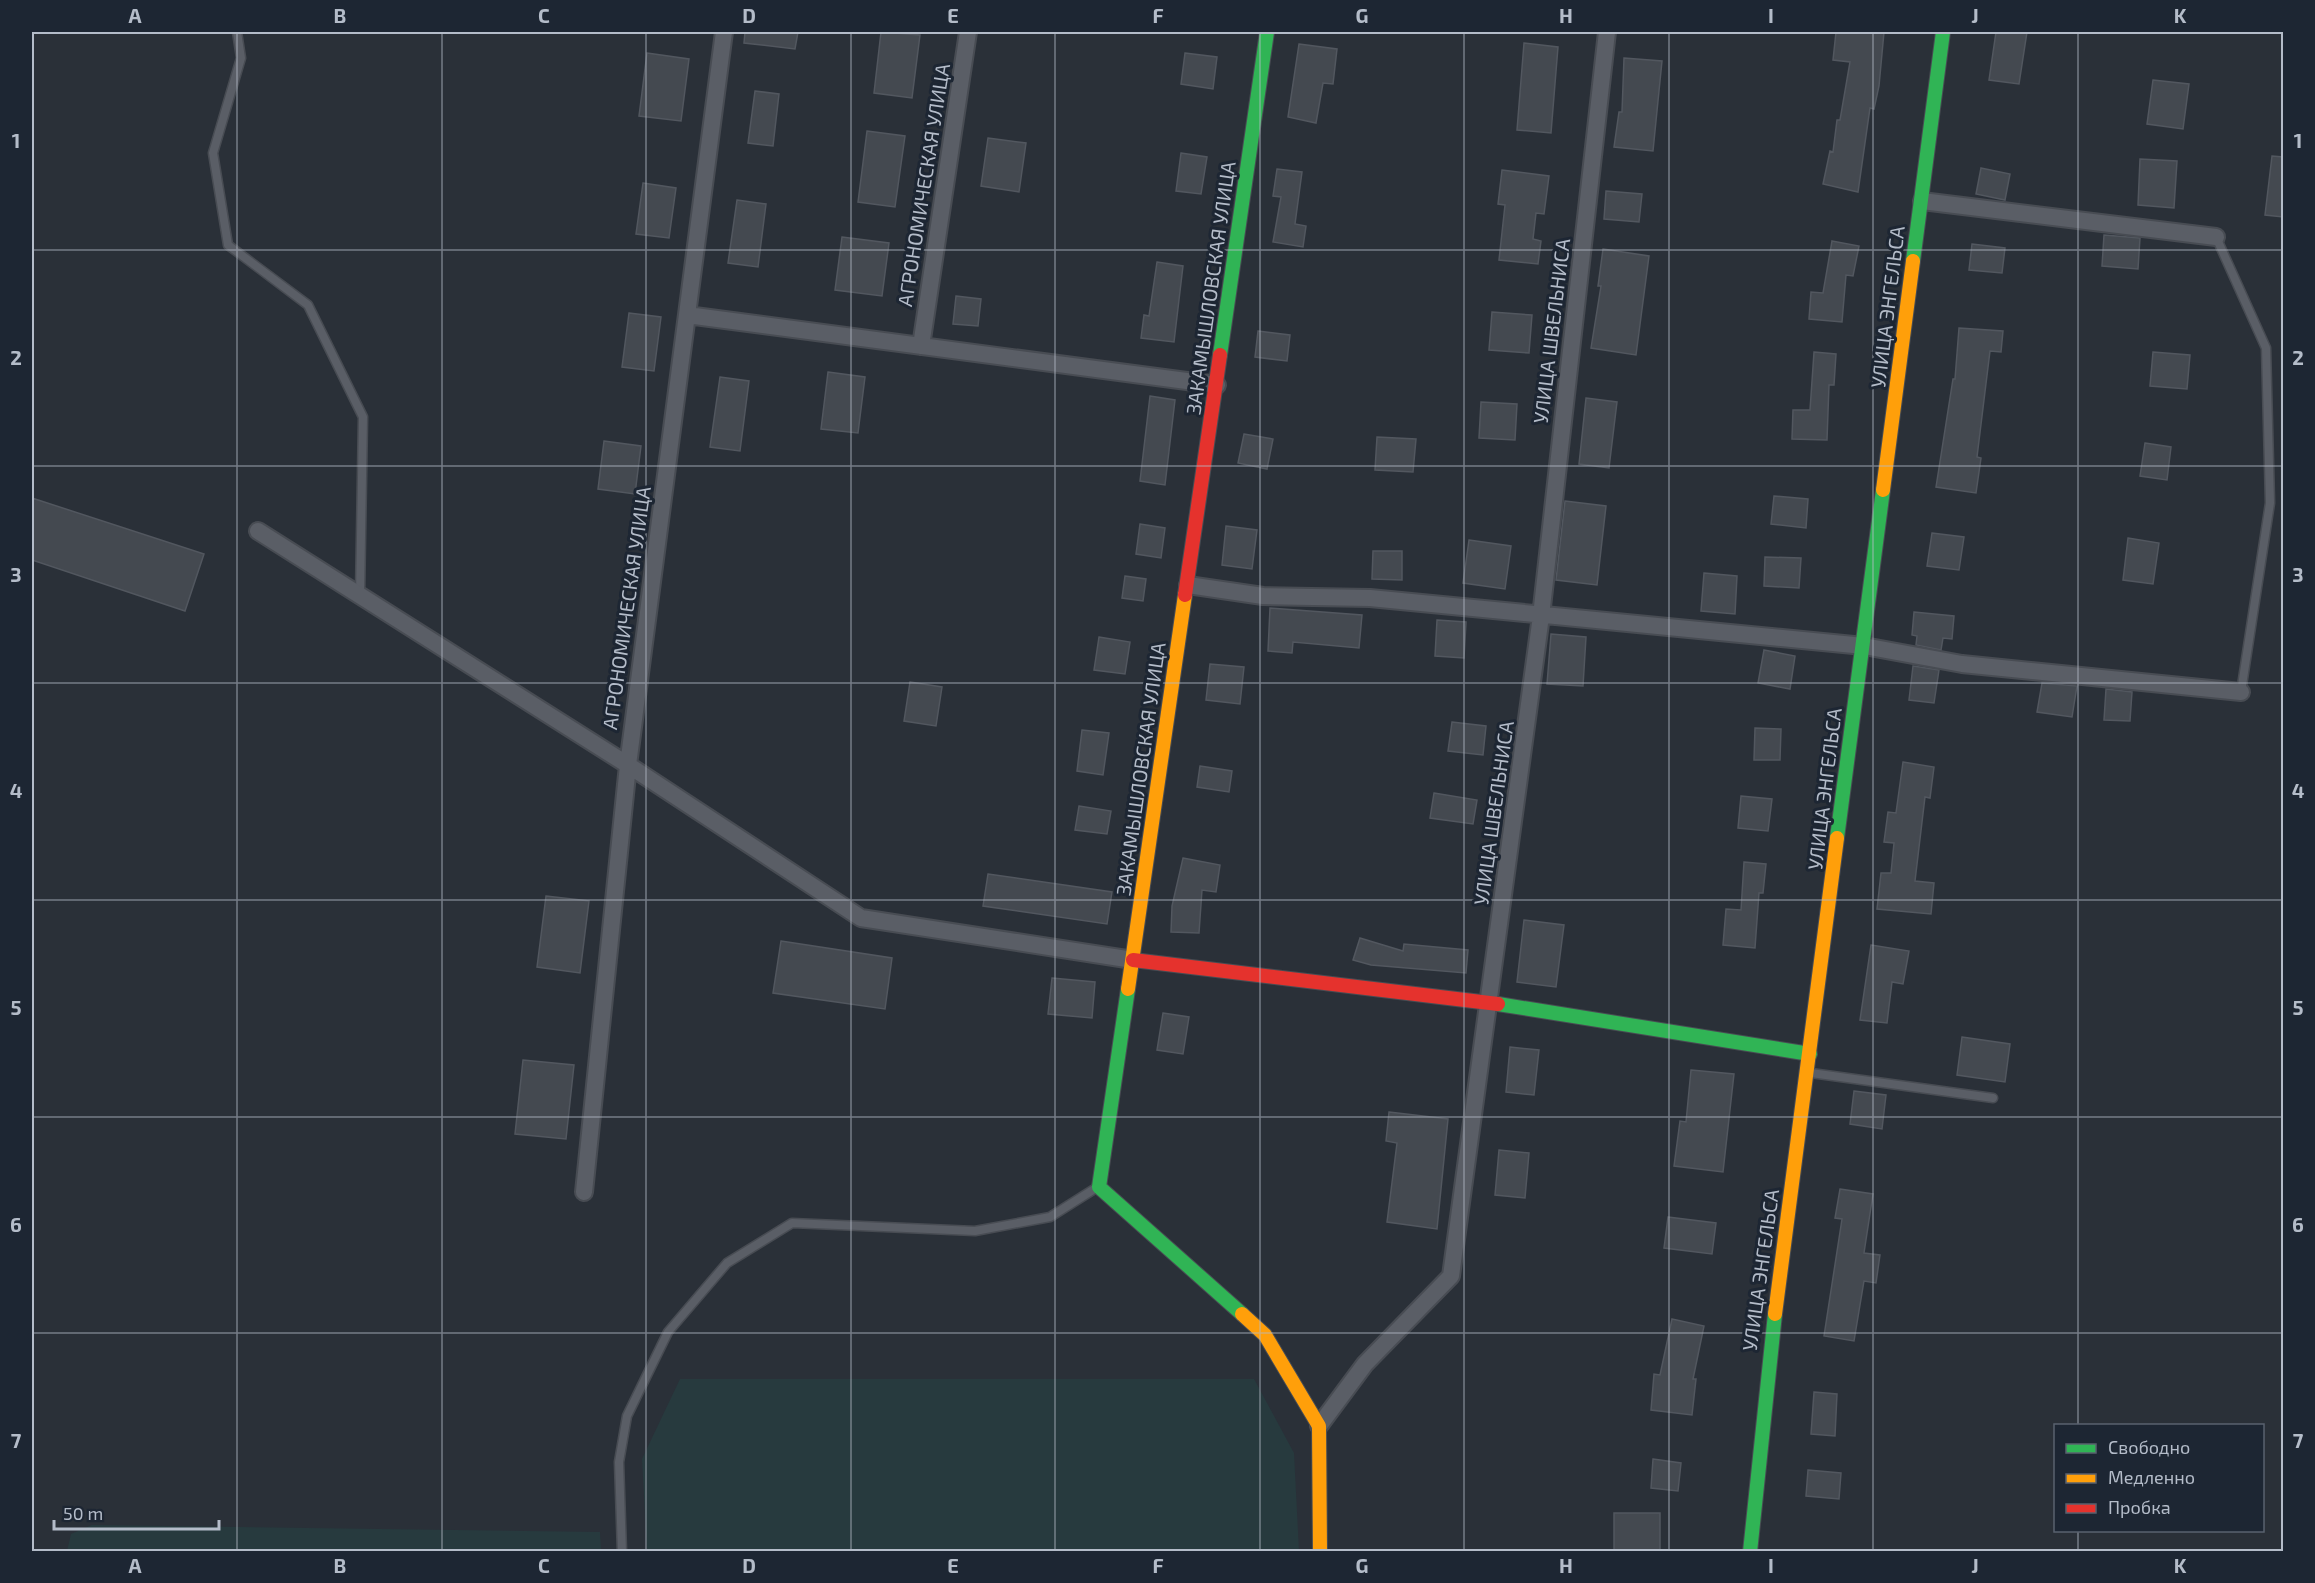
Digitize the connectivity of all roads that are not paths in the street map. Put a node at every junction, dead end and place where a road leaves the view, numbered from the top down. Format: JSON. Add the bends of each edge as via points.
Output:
{"nodes":[{"id":1,"x":237,"y":32,"type":"edge"},
{"id":2,"x":724,"y":32,"type":"edge"},
{"id":3,"x":968,"y":32,"type":"edge"},
{"id":4,"x":1267,"y":32,"type":"edge"},
{"id":5,"x":1607,"y":32,"type":"edge"},
{"id":6,"x":1943,"y":32,"type":"edge"},
{"id":7,"x":1922,"y":201,"type":"junction"},
{"id":8,"x":2217,"y":237,"type":"joint"},
{"id":9,"x":687,"y":315,"type":"junction"},
{"id":10,"x":921,"y":346,"type":"junction"},
{"id":11,"x":1217,"y":385,"type":"junction"},
{"id":12,"x":258,"y":531,"type":"dead end"},
{"id":13,"x":1188,"y":585,"type":"junction"},
{"id":14,"x":360,"y":596,"type":"junction"},
{"id":15,"x":1541,"y":616,"type":"junction"},
{"id":16,"x":1864,"y":646,"type":"junction"},
{"id":17,"x":2241,"y":692,"type":"joint"},
{"id":18,"x":628,"y":765,"type":"junction"},
{"id":19,"x":1133,"y":960,"type":"junction"},
{"id":20,"x":1490,"y":1003,"type":"junction"},
{"id":21,"x":1810,"y":1054,"type":"junction"},
{"id":22,"x":1808,"y":1072,"type":"junction"},
{"id":23,"x":1993,"y":1098,"type":"dead end"},
{"id":24,"x":1099,"y":1187,"type":"junction"},
{"id":25,"x":584,"y":1192,"type":"dead end"},
{"id":26,"x":1319,"y":1426,"type":"junction"},
{"id":27,"x":622,"y":1551,"type":"edge"},
{"id":28,"x":1320,"y":1551,"type":"edge"},
{"id":29,"x":1750,"y":1551,"type":"edge"}],
"edges":[{"from":1,"to":14,"type":"lane","via":[[241,58],[213,153],[228,245],[308,305],[363,417]]},
{"from":2,"to":9,"type":"street","name":"АГРОНОМИЧЕСКАЯ УЛИЦА"},
{"from":3,"to":10,"type":"street","name":"АГРОНОМИЧЕСКАЯ УЛИЦА"},
{"from":4,"to":11,"type":"street","name":"ЗАКАМЫШЛОВСКАЯ УЛИЦА"},
{"from":5,"to":15,"type":"street","name":"УЛИЦА ШВЕЛЬНИСА"},
{"from":6,"to":7,"type":"street","name":"УЛИЦА ЭНГЕЛЬСА"},
{"from":7,"to":8,"type":"street"},
{"from":7,"to":16,"type":"street","name":"УЛИЦА ЭНГЕЛЬСА"},
{"from":8,"to":17,"type":"lane","via":[[2266,348],[2270,503]]},
{"from":9,"to":10,"type":"street"},
{"from":9,"to":18,"type":"street","name":"АГРОНОМИЧЕСКАЯ УЛИЦА"},
{"from":10,"to":11,"type":"street"},
{"from":11,"to":13,"type":"street","name":"ЗАКАМЫШЛОВСКАЯ УЛИЦА"},
{"from":12,"to":14,"type":"street"},
{"from":13,"to":15,"type":"street","via":[[1263,596],[1370,598]]},
{"from":13,"to":19,"type":"street","name":"ЗАКАМЫШЛОВСКАЯ УЛИЦА"},
{"from":14,"to":18,"type":"street"},
{"from":15,"to":16,"type":"street"},
{"from":15,"to":20,"type":"street","name":"УЛИЦА ШВЕЛЬНИСА"},
{"from":16,"to":17,"type":"street","via":[[1962,664]]},
{"from":16,"to":21,"type":"street","name":"УЛИЦА ЭНГЕЛЬСА"},
{"from":18,"to":19,"type":"street","via":[[861,918]]},
{"from":18,"to":25,"type":"street","name":"АГРОНОМИЧЕСКАЯ УЛИЦА"},
{"from":19,"to":20,"type":"street"},
{"from":19,"to":24,"type":"street","name":"ЗАКАМЫШЛОВСКАЯ УЛИЦА"},
{"from":20,"to":21,"type":"street"},
{"from":20,"to":26,"type":"street","name":"УЛИЦА ШВЕЛЬНИСА","via":[[1451,1276],[1365,1364]]},
{"from":21,"to":22,"type":"street","name":"УЛИЦА ЭНГЕЛЬСА"},
{"from":22,"to":23,"type":"lane"},
{"from":22,"to":29,"type":"street","name":"УЛИЦА ЭНГЕЛЬСА","via":[[1768,1367]]},
{"from":24,"to":26,"type":"street","via":[[1265,1335]]},
{"from":24,"to":27,"type":"lane","via":[[1050,1217],[975,1231],[792,1223],[727,1263],[668,1332],[627,1416],[619,1461]]},
{"from":26,"to":28,"type":"street"}]}
